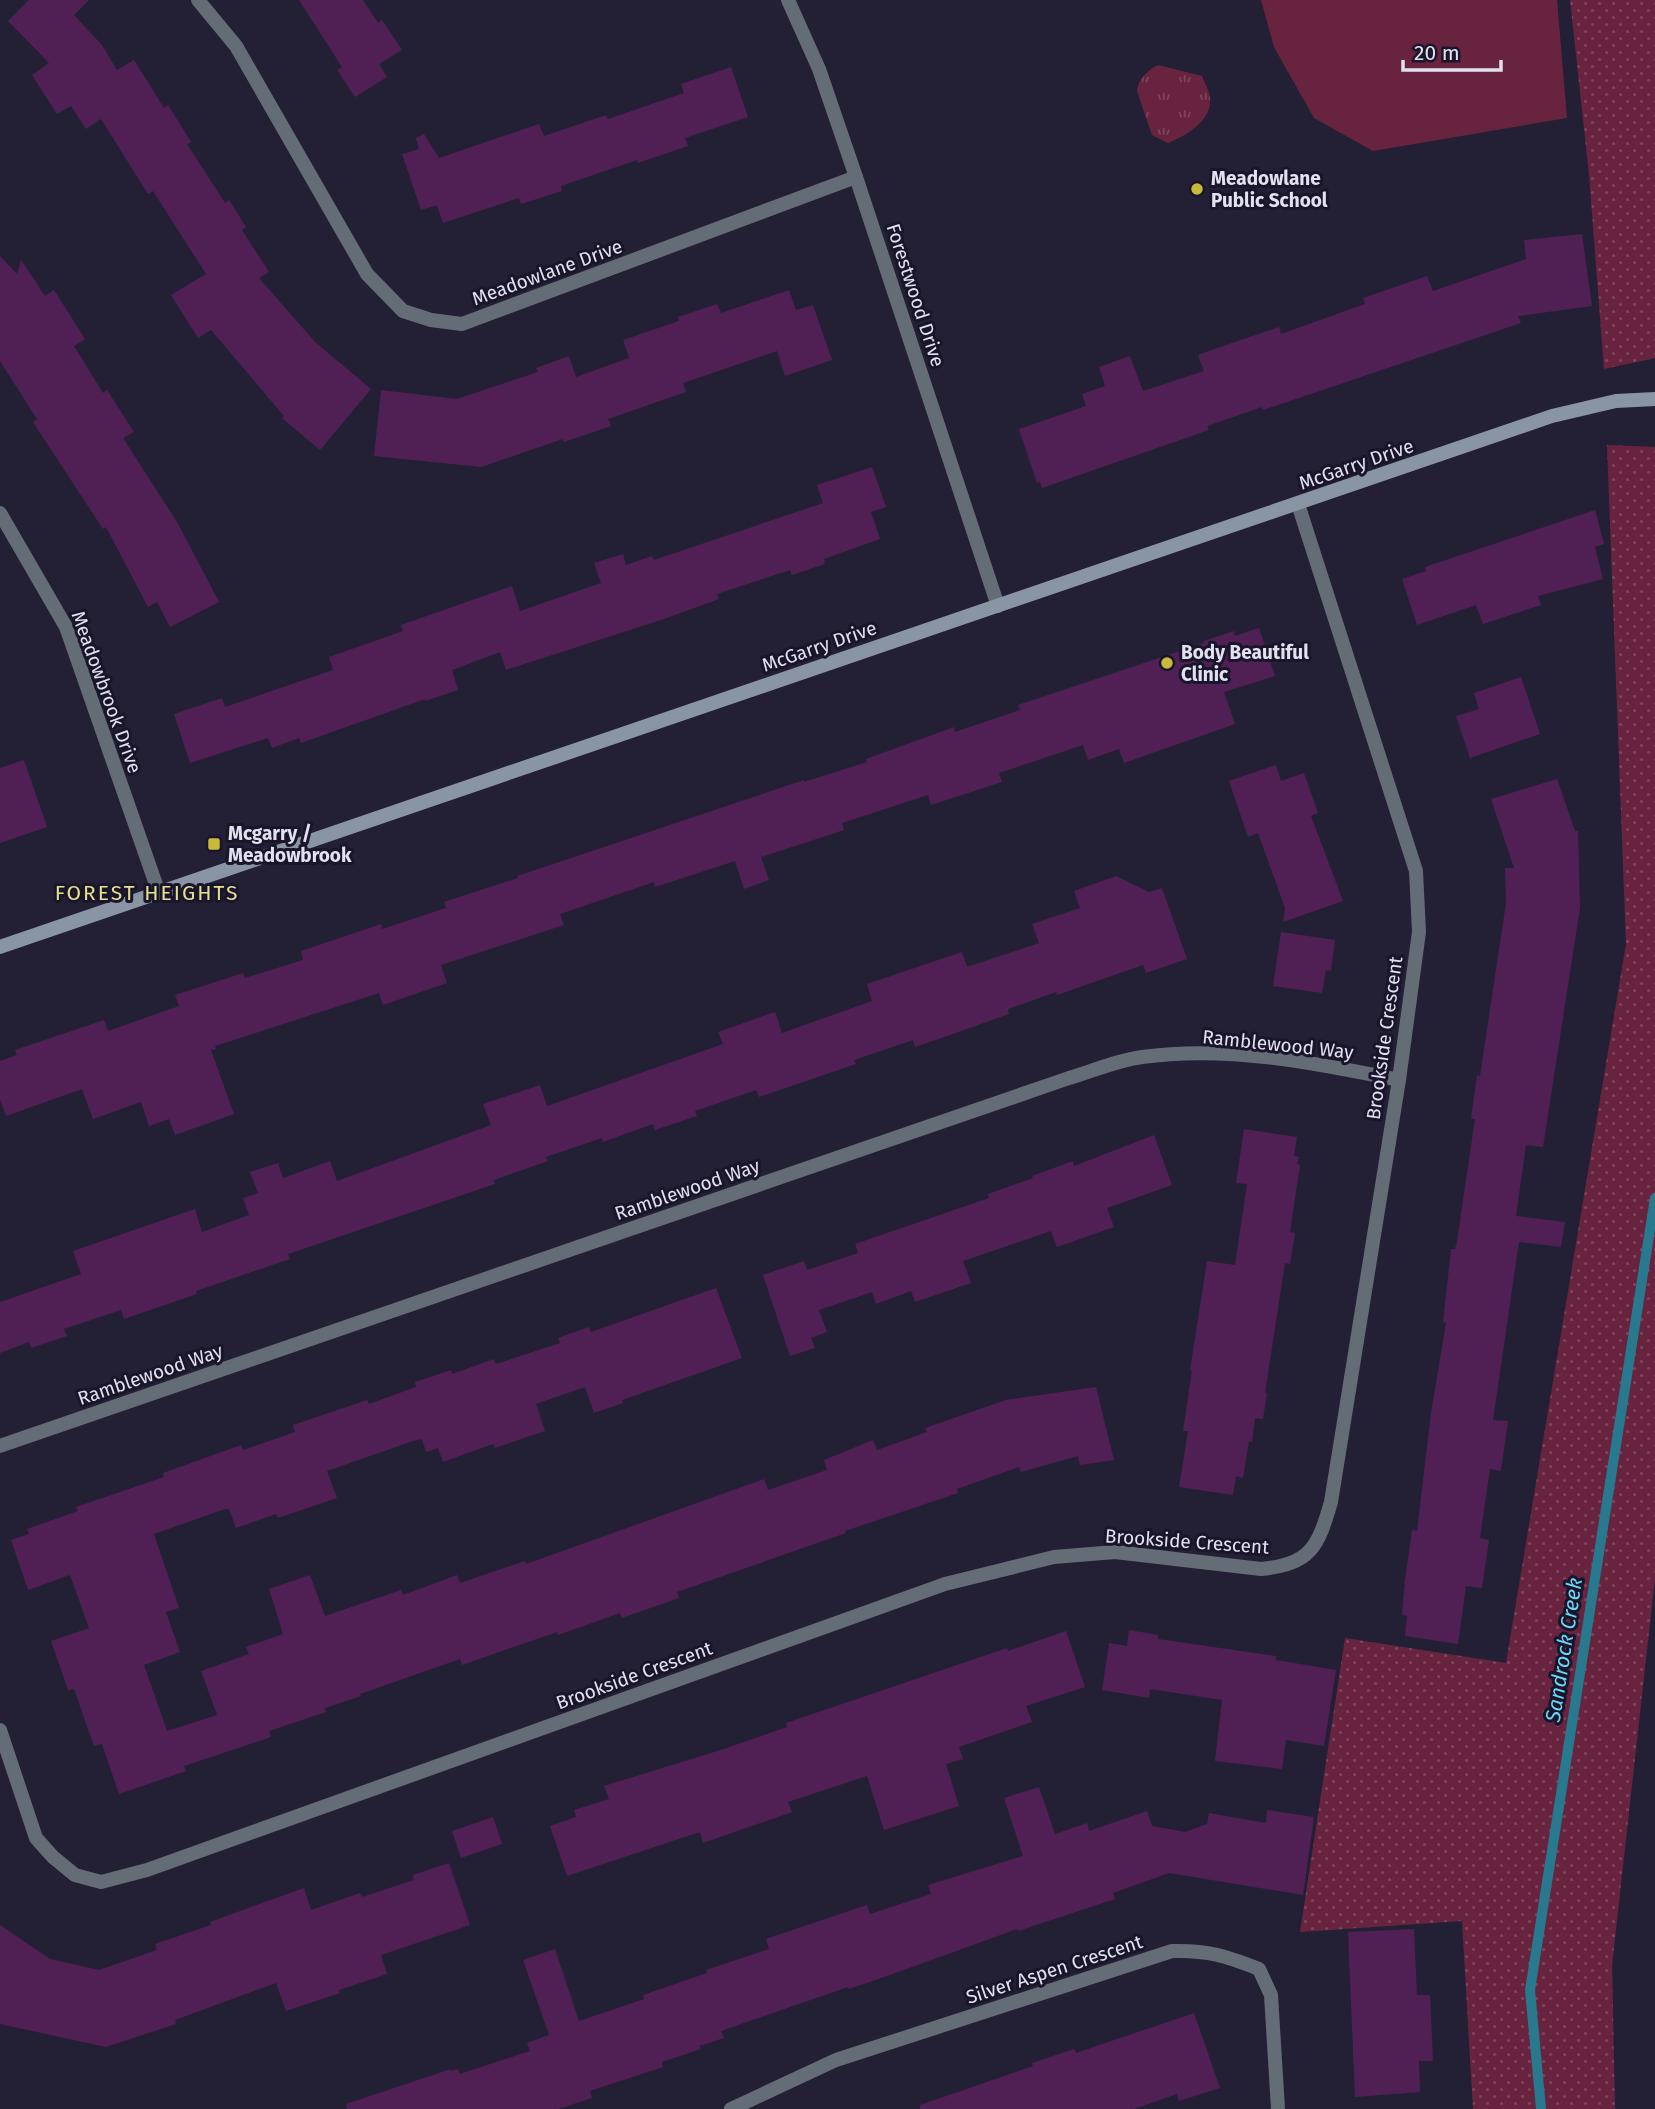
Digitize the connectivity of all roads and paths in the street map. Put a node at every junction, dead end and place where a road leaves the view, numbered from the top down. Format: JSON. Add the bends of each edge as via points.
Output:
{"nodes":[{"id":1,"x":198,"y":0,"type":"edge"},
{"id":2,"x":788,"y":0,"type":"edge"},
{"id":3,"x":856,"y":177,"type":"junction"},
{"id":4,"x":1655,"y":399,"type":"edge"},
{"id":5,"x":1298,"y":504,"type":"junction"},
{"id":6,"x":0,"y":513,"type":"edge"},
{"id":7,"x":998,"y":606,"type":"junction"},
{"id":8,"x":159,"y":893,"type":"junction"},
{"id":9,"x":0,"y":947,"type":"edge"},
{"id":10,"x":1398,"y":1080,"type":"junction"},
{"id":11,"x":0,"y":1446,"type":"edge"},
{"id":12,"x":0,"y":1730,"type":"edge"},
{"id":13,"x":731,"y":2109,"type":"edge"},
{"id":14,"x":1278,"y":2109,"type":"edge"}],
"edges":[{"from":1,"to":3,"type":"street","name":"Meadowlane Drive","via":[[236,46],[367,274],[403,311],[431,320],[462,324]]},
{"from":2,"to":3,"type":"street","name":"Forestwood Drive","via":[[819,69]]},
{"from":3,"to":7,"type":"street","name":"Forestwood Drive"},
{"from":4,"to":5,"type":"street","name":"McGarry Drive","via":[[1616,401],[1552,416]]},
{"from":5,"to":7,"type":"street","name":"McGarry Drive"},
{"from":5,"to":10,"type":"street","name":"Brookside Crescent","via":[[1416,871],[1419,932]]},
{"from":6,"to":8,"type":"street","name":"Meadowbrook Drive","via":[[66,627]]},
{"from":7,"to":8,"type":"street","name":"McGarry Drive"},
{"from":8,"to":9,"type":"street","name":"McGarry Drive"},
{"from":10,"to":11,"type":"street","name":"Ramblewood Way","via":[[1315,1064],[1213,1053],[1140,1057]]},
{"from":10,"to":12,"type":"street","name":"Brookside Crescent","via":[[1331,1502],[1323,1532],[1310,1553],[1284,1567],[1261,1569],[1115,1552],[1054,1557],[945,1584],[160,1865],[101,1882],[75,1875],[36,1838]]},
{"from":13,"to":14,"type":"street","name":"Silver Aspen Crescent","via":[[836,2060],[1172,1951],[1200,1951],[1259,1969],[1271,1995]]}]}
